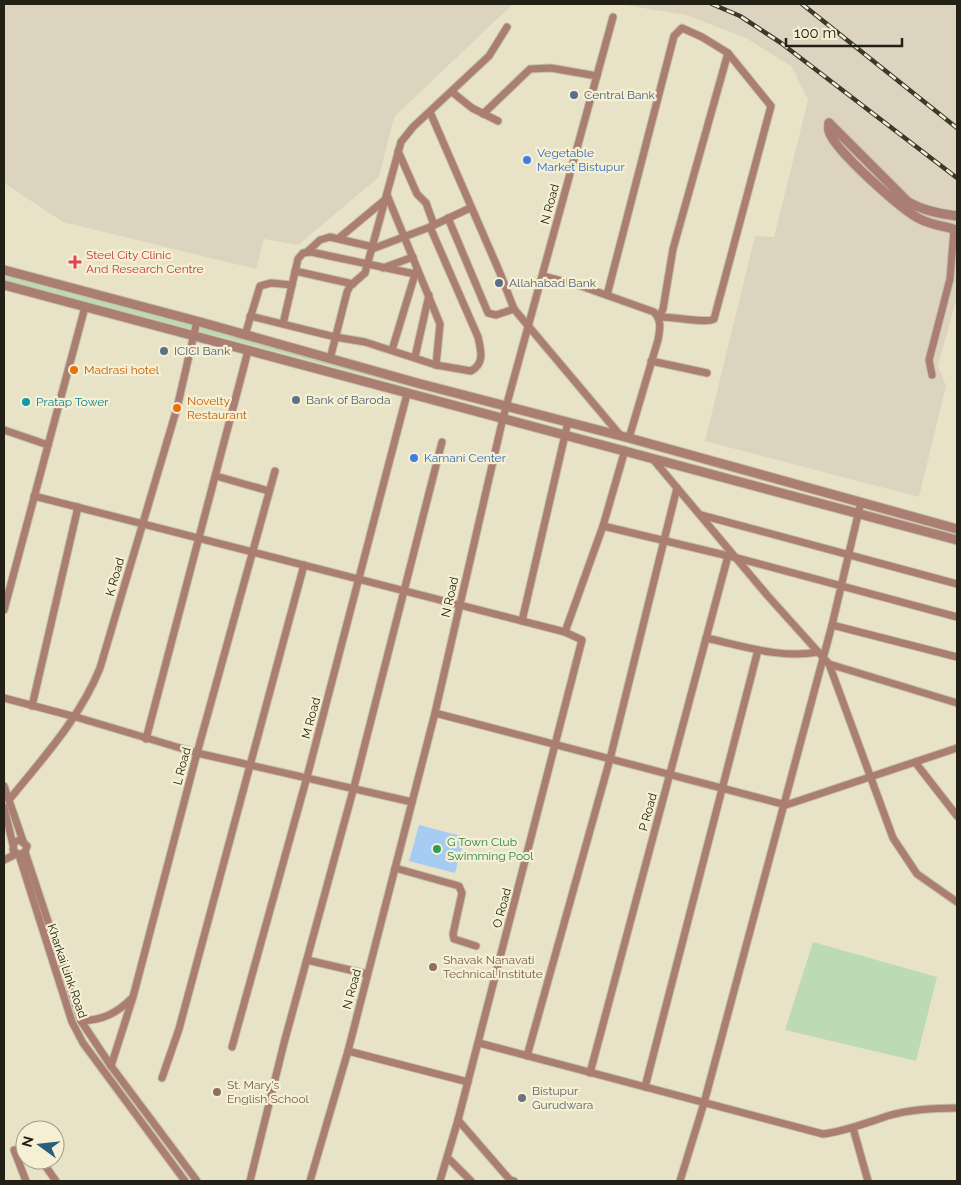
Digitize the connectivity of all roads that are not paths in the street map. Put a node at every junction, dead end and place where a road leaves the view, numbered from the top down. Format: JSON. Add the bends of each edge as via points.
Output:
{"nodes":[{"id":1,"x":612,"y":17,"type":"dead end"},
{"id":2,"x":507,"y":27,"type":"dead end"},
{"id":3,"x":728,"y":53,"type":"junction"},
{"id":4,"x":597,"y":76,"type":"junction"},
{"id":5,"x":452,"y":92,"type":"junction"},
{"id":6,"x":430,"y":112,"type":"junction"},
{"id":7,"x":483,"y":114,"type":"junction"},
{"id":8,"x":498,"y":121,"type":"dead end"},
{"id":9,"x":398,"y":150,"type":"junction"},
{"id":10,"x":386,"y":197,"type":"junction"},
{"id":11,"x":470,"y":208,"type":"junction"},
{"id":12,"x":957,"y":216,"type":"edge"},
{"id":13,"x":448,"y":218,"type":"junction"},
{"id":14,"x":432,"y":226,"type":"junction"},
{"id":15,"x":956,"y":229,"type":"edge"},
{"id":16,"x":339,"y":238,"type":"junction"},
{"id":17,"x":404,"y":238,"type":"junction"},
{"id":18,"x":373,"y":248,"type":"junction"},
{"id":19,"x":307,"y":252,"type":"junction"},
{"id":20,"x":413,"y":257,"type":"junction"},
{"id":21,"x":368,"y":266,"type":"junction"},
{"id":22,"x":383,"y":268,"type":"junction"},
{"id":23,"x":4,"y":270,"type":"edge"},
{"id":24,"x":295,"y":270,"type":"junction"},
{"id":25,"x":416,"y":270,"type":"junction"},
{"id":26,"x":543,"y":276,"type":"junction"},
{"id":27,"x":353,"y":284,"type":"junction"},
{"id":28,"x":4,"y":285,"type":"edge"},
{"id":29,"x":292,"y":285,"type":"junction"},
{"id":30,"x":607,"y":295,"type":"junction"},
{"id":31,"x":430,"y":296,"type":"junction"},
{"id":32,"x":85,"y":307,"type":"junction"},
{"id":33,"x":514,"y":309,"type":"junction"},
{"id":34,"x":250,"y":316,"type":"junction"},
{"id":35,"x":659,"y":317,"type":"junction"},
{"id":36,"x":198,"y":321,"type":"junction"},
{"id":37,"x":283,"y":324,"type":"junction"},
{"id":38,"x":530,"y":327,"type":"junction"},
{"id":39,"x":245,"y":334,"type":"junction"},
{"id":40,"x":192,"y":336,"type":"junction"},
{"id":41,"x":335,"y":337,"type":"junction"},
{"id":42,"x":248,"y":350,"type":"junction"},
{"id":43,"x":392,"y":350,"type":"junction"},
{"id":44,"x":330,"y":358,"type":"junction"},
{"id":45,"x":415,"y":358,"type":"junction"},
{"id":46,"x":651,"y":361,"type":"junction"},
{"id":47,"x":436,"y":364,"type":"junction"},
{"id":48,"x":708,"y":373,"type":"dead end"},
{"id":49,"x":932,"y":375,"type":"dead end"},
{"id":50,"x":408,"y":394,"type":"junction"},
{"id":51,"x":506,"y":406,"type":"junction"},
{"id":52,"x":503,"y":418,"type":"junction"},
{"id":53,"x":568,"y":422,"type":"junction"},
{"id":54,"x":4,"y":430,"type":"edge"},
{"id":55,"x":566,"y":434,"type":"junction"},
{"id":56,"x":625,"y":437,"type":"junction"},
{"id":57,"x":442,"y":442,"type":"dead end"},
{"id":58,"x":48,"y":445,"type":"junction"},
{"id":59,"x":625,"y":450,"type":"junction"},
{"id":60,"x":650,"y":456,"type":"junction"},
{"id":61,"x":275,"y":471,"type":"dead end"},
{"id":62,"x":216,"y":476,"type":"junction"},
{"id":63,"x":677,"y":488,"type":"junction"},
{"id":64,"x":269,"y":491,"type":"junction"},
{"id":65,"x":34,"y":496,"type":"junction"},
{"id":66,"x":861,"y":502,"type":"junction"},
{"id":67,"x":78,"y":507,"type":"junction"},
{"id":68,"x":859,"y":512,"type":"junction"},
{"id":69,"x":700,"y":515,"type":"junction"},
{"id":70,"x":142,"y":524,"type":"junction"},
{"id":71,"x":602,"y":526,"type":"junction"},
{"id":72,"x":957,"y":529,"type":"edge"},
{"id":73,"x":198,"y":538,"type":"junction"},
{"id":74,"x":957,"y":540,"type":"edge"},
{"id":75,"x":664,"y":541,"type":"junction"},
{"id":76,"x":253,"y":552,"type":"junction"},
{"id":77,"x":850,"y":553,"type":"junction"},
{"id":78,"x":728,"y":556,"type":"junction"},
{"id":79,"x":737,"y":558,"type":"junction"},
{"id":80,"x":304,"y":565,"type":"junction"},
{"id":81,"x":360,"y":580,"type":"junction"},
{"id":82,"x":957,"y":584,"type":"edge"},
{"id":83,"x":842,"y":586,"type":"junction"},
{"id":84,"x":404,"y":590,"type":"junction"},
{"id":85,"x":460,"y":605,"type":"junction"},
{"id":86,"x":4,"y":610,"type":"edge"},
{"id":87,"x":957,"y":617,"type":"edge"},
{"id":88,"x":522,"y":621,"type":"junction"},
{"id":89,"x":832,"y":625,"type":"junction"},
{"id":90,"x":564,"y":632,"type":"junction"},
{"id":91,"x":706,"y":638,"type":"junction"},
{"id":92,"x":758,"y":650,"type":"junction"},
{"id":93,"x":821,"y":654,"type":"junction"},
{"id":94,"x":957,"y":657,"type":"edge"},
{"id":95,"x":829,"y":664,"type":"junction"},
{"id":96,"x":4,"y":698,"type":"edge"},
{"id":97,"x":957,"y":703,"type":"edge"},
{"id":98,"x":32,"y":706,"type":"junction"},
{"id":99,"x":434,"y":713,"type":"junction"},
{"id":100,"x":76,"y":717,"type":"junction"},
{"id":101,"x":146,"y":738,"type":"junction"},
{"id":102,"x":556,"y":745,"type":"junction"},
{"id":103,"x":957,"y":748,"type":"edge"},
{"id":104,"x":197,"y":753,"type":"junction"},
{"id":105,"x":610,"y":759,"type":"junction"},
{"id":106,"x":915,"y":762,"type":"junction"},
{"id":107,"x":249,"y":766,"type":"junction"},
{"id":108,"x":670,"y":774,"type":"junction"},
{"id":109,"x":307,"y":777,"type":"junction"},
{"id":110,"x":869,"y":777,"type":"junction"},
{"id":111,"x":4,"y":786,"type":"edge"},
{"id":112,"x":354,"y":788,"type":"junction"},
{"id":113,"x":723,"y":790,"type":"junction"},
{"id":114,"x":10,"y":800,"type":"junction"},
{"id":115,"x":412,"y":802,"type":"junction"},
{"id":116,"x":784,"y":804,"type":"junction"},
{"id":117,"x":4,"y":807,"type":"edge"},
{"id":118,"x":957,"y":816,"type":"edge"},
{"id":119,"x":23,"y":840,"type":"junction"},
{"id":120,"x":4,"y":851,"type":"edge"},
{"id":121,"x":17,"y":851,"type":"junction"},
{"id":122,"x":4,"y":860,"type":"edge"},
{"id":123,"x":395,"y":868,"type":"junction"},
{"id":124,"x":957,"y":902,"type":"edge"},
{"id":125,"x":476,"y":946,"type":"dead end"},
{"id":126,"x":307,"y":960,"type":"junction"},
{"id":127,"x":367,"y":974,"type":"junction"},
{"id":128,"x":133,"y":997,"type":"junction"},
{"id":129,"x":80,"y":1020,"type":"junction"},
{"id":130,"x":478,"y":1043,"type":"junction"},
{"id":131,"x":232,"y":1047,"type":"dead end"},
{"id":132,"x":348,"y":1051,"type":"junction"},
{"id":133,"x":527,"y":1056,"type":"junction"},
{"id":134,"x":111,"y":1066,"type":"junction"},
{"id":135,"x":590,"y":1073,"type":"junction"},
{"id":136,"x":162,"y":1078,"type":"dead end"},
{"id":137,"x":468,"y":1082,"type":"junction"},
{"id":138,"x":645,"y":1087,"type":"junction"},
{"id":139,"x":704,"y":1103,"type":"junction"},
{"id":140,"x":957,"y":1108,"type":"edge"},
{"id":141,"x":458,"y":1120,"type":"junction"},
{"id":142,"x":853,"y":1128,"type":"junction"},
{"id":143,"x":448,"y":1158,"type":"junction"},
{"id":144,"x":48,"y":1170,"type":"edge"},
{"id":145,"x":56,"y":1181,"type":"edge"},
{"id":146,"x":185,"y":1181,"type":"edge"},
{"id":147,"x":197,"y":1181,"type":"edge"},
{"id":148,"x":250,"y":1181,"type":"edge"},
{"id":149,"x":310,"y":1181,"type":"edge"},
{"id":150,"x":440,"y":1181,"type":"edge"},
{"id":151,"x":472,"y":1181,"type":"edge"},
{"id":152,"x":511,"y":1181,"type":"edge"},
{"id":153,"x":680,"y":1181,"type":"edge"},
{"id":154,"x":868,"y":1181,"type":"edge"}],
"edges":[{"from":1,"to":4,"type":"street","name":"N Road"},
{"from":2,"to":5,"type":"street","via":[[489,56]]},
{"from":3,"to":30,"type":"street","via":[[682,28],[674,36]]},
{"from":3,"to":35,"type":"street","via":[[673,249]]},
{"from":3,"to":35,"type":"street","via":[[771,106],[720,304],[710,322]]},
{"from":4,"to":7,"type":"street","via":[[551,68],[530,69]]},
{"from":4,"to":26,"type":"street","name":"N Road"},
{"from":5,"to":6,"type":"street"},
{"from":5,"to":7,"type":"street","via":[[460,101]]},
{"from":6,"to":9,"type":"street","via":[[406,134]]},
{"from":6,"to":11,"type":"street"},
{"from":7,"to":8,"type":"street"},
{"from":9,"to":10,"type":"street"},
{"from":9,"to":14,"type":"street","via":[[418,197],[426,203]]},
{"from":10,"to":16,"type":"street"},
{"from":10,"to":17,"type":"street"},
{"from":10,"to":18,"type":"street"},
{"from":11,"to":13,"type":"street"},
{"from":11,"to":33,"type":"street"},
{"from":12,"to":15,"type":"street","via":[[935,214],[908,202],[829,123],[829,131],[836,144],[879,187],[921,220]]},
{"from":13,"to":14,"type":"street"},
{"from":13,"to":33,"type":"street","via":[[488,313],[496,315]]},
{"from":14,"to":17,"type":"street"},
{"from":14,"to":47,"type":"street","via":[[482,353],[478,368],[471,371]]},
{"from":15,"to":49,"type":"street","via":[[950,279],[930,360]]},
{"from":16,"to":18,"type":"street"},
{"from":16,"to":19,"type":"street","via":[[325,238]]},
{"from":17,"to":18,"type":"street"},
{"from":17,"to":20,"type":"street"},
{"from":18,"to":21,"type":"street"},
{"from":19,"to":21,"type":"street"},
{"from":19,"to":24,"type":"street","via":[[300,256]]},
{"from":20,"to":22,"type":"street"},
{"from":20,"to":25,"type":"street"},
{"from":21,"to":22,"type":"street"},
{"from":21,"to":27,"type":"street","via":[[366,273]]},
{"from":22,"to":25,"type":"street"},
{"from":23,"to":36,"type":"street"},
{"from":24,"to":27,"type":"street"},
{"from":24,"to":29,"type":"street"},
{"from":25,"to":31,"type":"street"},
{"from":25,"to":43,"type":"street"},
{"from":26,"to":30,"type":"street"},
{"from":26,"to":38,"type":"street","name":"N Road"},
{"from":27,"to":41,"type":"street","via":[[347,292]]},
{"from":28,"to":32,"type":"street"},
{"from":29,"to":34,"type":"street","via":[[264,284],[257,292]]},
{"from":29,"to":37,"type":"street"},
{"from":30,"to":35,"type":"street","via":[[654,312]]},
{"from":31,"to":45,"type":"street"},
{"from":31,"to":47,"type":"street","via":[[440,324]]},
{"from":32,"to":40,"type":"street"},
{"from":32,"to":58,"type":"street"},
{"from":33,"to":38,"type":"street"},
{"from":34,"to":37,"type":"street"},
{"from":34,"to":39,"type":"street"},
{"from":35,"to":46,"type":"street","via":[[660,326]]},
{"from":36,"to":39,"type":"street"},
{"from":36,"to":40,"type":"street","name":"K Road"},
{"from":37,"to":41,"type":"street"},
{"from":38,"to":51,"type":"street","name":"N Road"},
{"from":38,"to":56,"type":"street"},
{"from":39,"to":44,"type":"street"},
{"from":40,"to":42,"type":"street"},
{"from":40,"to":70,"type":"street","name":"K Road","via":[[177,408]]},
{"from":41,"to":43,"type":"street"},
{"from":41,"to":44,"type":"street"},
{"from":42,"to":50,"type":"street"},
{"from":42,"to":62,"type":"street"},
{"from":43,"to":45,"type":"street"},
{"from":44,"to":51,"type":"street"},
{"from":45,"to":47,"type":"street"},
{"from":46,"to":48,"type":"street"},
{"from":46,"to":56,"type":"street"},
{"from":50,"to":52,"type":"street"},
{"from":50,"to":81,"type":"street","name":"M Road"},
{"from":51,"to":52,"type":"street","name":"N Road"},
{"from":51,"to":53,"type":"street"},
{"from":52,"to":55,"type":"street"},
{"from":52,"to":85,"type":"street","name":"N Road"},
{"from":53,"to":55,"type":"street"},
{"from":53,"to":56,"type":"street"},
{"from":54,"to":58,"type":"street"},
{"from":55,"to":59,"type":"street"},
{"from":55,"to":88,"type":"street"},
{"from":56,"to":66,"type":"street"},
{"from":57,"to":84,"type":"street"},
{"from":58,"to":65,"type":"street"},
{"from":59,"to":60,"type":"street"},
{"from":59,"to":71,"type":"street"},
{"from":60,"to":63,"type":"street"},
{"from":60,"to":68,"type":"street"},
{"from":61,"to":64,"type":"street","name":"L Road"},
{"from":62,"to":64,"type":"street"},
{"from":62,"to":73,"type":"street"},
{"from":63,"to":69,"type":"street"},
{"from":63,"to":75,"type":"street"},
{"from":64,"to":76,"type":"street","name":"L Road"},
{"from":65,"to":67,"type":"street"},
{"from":65,"to":86,"type":"street"},
{"from":66,"to":68,"type":"street"},
{"from":66,"to":72,"type":"street"},
{"from":67,"to":70,"type":"street"},
{"from":67,"to":98,"type":"street"},
{"from":68,"to":74,"type":"street"},
{"from":68,"to":77,"type":"street"},
{"from":69,"to":77,"type":"street"},
{"from":69,"to":79,"type":"street"},
{"from":70,"to":73,"type":"street"},
{"from":70,"to":100,"type":"street","name":"K Road","via":[[100,668]]},
{"from":71,"to":75,"type":"street"},
{"from":71,"to":90,"type":"street"},
{"from":73,"to":76,"type":"street"},
{"from":73,"to":101,"type":"street"},
{"from":75,"to":78,"type":"street"},
{"from":75,"to":105,"type":"street"},
{"from":76,"to":80,"type":"street"},
{"from":76,"to":104,"type":"street","name":"L Road"},
{"from":77,"to":82,"type":"street"},
{"from":77,"to":83,"type":"street"},
{"from":78,"to":79,"type":"street"},
{"from":78,"to":91,"type":"street","name":"P Road"},
{"from":79,"to":83,"type":"street"},
{"from":79,"to":93,"type":"street"},
{"from":80,"to":81,"type":"street"},
{"from":80,"to":107,"type":"street"},
{"from":81,"to":84,"type":"street"},
{"from":81,"to":109,"type":"street","name":"M Road"},
{"from":83,"to":87,"type":"street"},
{"from":83,"to":89,"type":"street"},
{"from":84,"to":85,"type":"street"},
{"from":84,"to":112,"type":"street"},
{"from":85,"to":88,"type":"street"},
{"from":85,"to":99,"type":"street","name":"N Road"},
{"from":88,"to":90,"type":"street"},
{"from":89,"to":93,"type":"street"},
{"from":89,"to":94,"type":"street"},
{"from":90,"to":102,"type":"street","name":"O Road","via":[[582,640]]},
{"from":91,"to":92,"type":"street"},
{"from":91,"to":108,"type":"street","name":"P Road"},
{"from":92,"to":93,"type":"street"},
{"from":92,"to":113,"type":"street"},
{"from":93,"to":95,"type":"street"},
{"from":93,"to":116,"type":"street"},
{"from":95,"to":97,"type":"street"},
{"from":95,"to":110,"type":"street"},
{"from":96,"to":98,"type":"street"},
{"from":98,"to":100,"type":"street"},
{"from":99,"to":102,"type":"street"},
{"from":99,"to":115,"type":"street","name":"N Road"},
{"from":100,"to":101,"type":"street"},
{"from":100,"to":114,"type":"street","name":"K Road"},
{"from":101,"to":104,"type":"street"},
{"from":102,"to":105,"type":"street"},
{"from":102,"to":130,"type":"street","name":"O Road"},
{"from":103,"to":106,"type":"street"},
{"from":104,"to":107,"type":"street"},
{"from":104,"to":128,"type":"street","name":"L Road"},
{"from":105,"to":108,"type":"street"},
{"from":105,"to":133,"type":"street"},
{"from":106,"to":110,"type":"street"},
{"from":106,"to":118,"type":"street"},
{"from":107,"to":109,"type":"street"},
{"from":107,"to":136,"type":"street","via":[[179,1029]]},
{"from":108,"to":113,"type":"street"},
{"from":108,"to":135,"type":"street","name":"P Road"},
{"from":109,"to":112,"type":"street"},
{"from":109,"to":131,"type":"street","name":"M Road"},
{"from":110,"to":116,"type":"street"},
{"from":110,"to":124,"type":"street","via":[[893,838],[917,874]]},
{"from":111,"to":114,"type":"street","name":"Kharkai Link Road"},
{"from":112,"to":115,"type":"street"},
{"from":112,"to":126,"type":"street"},
{"from":113,"to":116,"type":"street"},
{"from":113,"to":138,"type":"street"},
{"from":114,"to":119,"type":"street","name":"Kharkai Link Road"},
{"from":115,"to":123,"type":"street","name":"N Road"},
{"from":116,"to":139,"type":"street"},
{"from":117,"to":121,"type":"street","name":"Kharkai Link Road"},
{"from":119,"to":121,"type":"street","via":[[17,840]]},
{"from":119,"to":121,"type":"street","name":"Kharkai Link Road","via":[[27,846]]},
{"from":120,"to":121,"type":"street"},
{"from":121,"to":122,"type":"street"},
{"from":121,"to":129,"type":"street"},
{"from":121,"to":146,"type":"street","name":"Kharkai Link Road","via":[[72,1022],[83,1043]]},
{"from":123,"to":125,"type":"street","via":[[459,886],[462,893],[454,939]]},
{"from":123,"to":127,"type":"street","name":"N Road"},
{"from":126,"to":127,"type":"street"},
{"from":126,"to":148,"type":"street"},
{"from":127,"to":132,"type":"street","name":"N Road"},
{"from":128,"to":129,"type":"street","via":[[110,1015],[97,1020]]},
{"from":128,"to":134,"type":"street","name":"L Road"},
{"from":129,"to":134,"type":"street"},
{"from":130,"to":133,"type":"street"},
{"from":130,"to":137,"type":"street","name":"O Road"},
{"from":132,"to":137,"type":"street"},
{"from":132,"to":149,"type":"street","name":"N Road"},
{"from":133,"to":135,"type":"street"},
{"from":134,"to":147,"type":"street"},
{"from":135,"to":138,"type":"street"},
{"from":137,"to":141,"type":"street","name":"O Road"},
{"from":138,"to":139,"type":"street"},
{"from":139,"to":142,"type":"street","via":[[823,1134]]},
{"from":139,"to":153,"type":"street"},
{"from":140,"to":142,"type":"street","via":[[929,1108],[892,1115]]},
{"from":141,"to":143,"type":"street","name":"O Road"},
{"from":141,"to":152,"type":"street"},
{"from":142,"to":154,"type":"street"},
{"from":143,"to":150,"type":"street","name":"O Road"},
{"from":143,"to":151,"type":"street"},
{"from":144,"to":145,"type":"street"}]}
